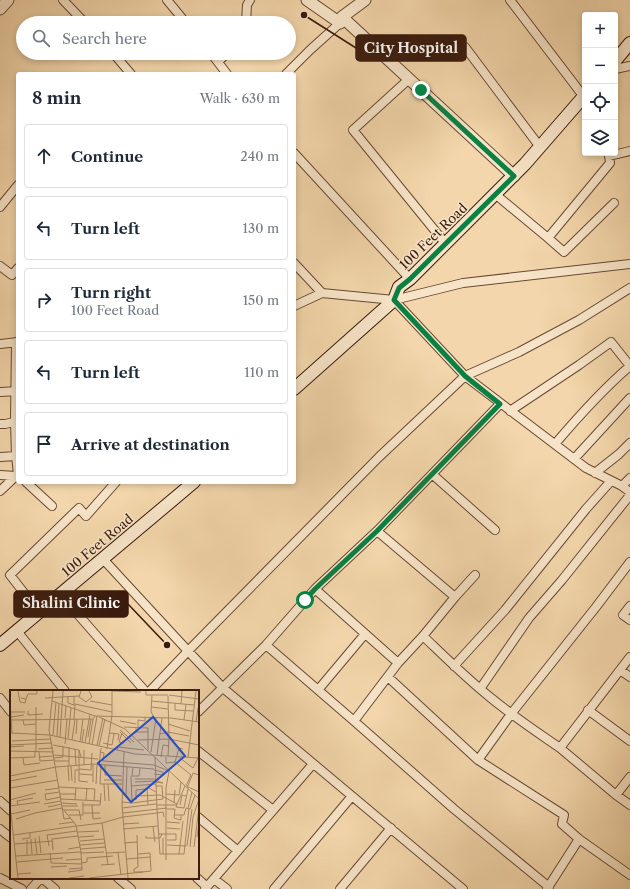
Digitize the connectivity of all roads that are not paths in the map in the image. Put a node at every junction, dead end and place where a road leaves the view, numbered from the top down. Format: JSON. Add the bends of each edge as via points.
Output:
{"nodes":[{"id":1,"x":8,"y":0,"type":"edge"},
{"id":2,"x":63,"y":0,"type":"edge"},
{"id":3,"x":167,"y":0,"type":"edge"},
{"id":4,"x":250,"y":0,"type":"edge"},
{"id":5,"x":307,"y":0,"type":"edge"},
{"id":6,"x":365,"y":0,"type":"edge"},
{"id":7,"x":510,"y":0,"type":"edge"},
{"id":8,"x":0,"y":9,"type":"edge"},
{"id":9,"x":78,"y":16,"type":"edge"},
{"id":10,"x":180,"y":16,"type":"edge"},
{"id":11,"x":246,"y":16,"type":"edge"},
{"id":12,"x":341,"y":20,"type":"junction"},
{"id":13,"x":630,"y":43,"type":"edge"},
{"id":14,"x":465,"y":47,"type":"dead end"},
{"id":15,"x":618,"y":57,"type":"edge"},
{"id":16,"x":119,"y":60,"type":"edge"},
{"id":17,"x":218,"y":62,"type":"edge"},
{"id":18,"x":630,"y":66,"type":"edge"},
{"id":19,"x":618,"y":68,"type":"edge"},
{"id":20,"x":129,"y":72,"type":"edge"},
{"id":21,"x":226,"y":72,"type":"edge"},
{"id":22,"x":288,"y":72,"type":"edge"},
{"id":23,"x":409,"y":79,"type":"junction"},
{"id":24,"x":582,"y":93,"type":"edge"},
{"id":25,"x":582,"y":100,"type":"edge"},
{"id":26,"x":540,"y":147,"type":"junction"},
{"id":27,"x":630,"y":151,"type":"edge"},
{"id":28,"x":618,"y":153,"type":"edge"},
{"id":29,"x":296,"y":155,"type":"edge"},
{"id":30,"x":608,"y":156,"type":"edge"},
{"id":31,"x":514,"y":176,"type":"junction"},
{"id":32,"x":16,"y":187,"type":"edge"},
{"id":33,"x":495,"y":194,"type":"junction"},
{"id":34,"x":614,"y":203,"type":"dead end"},
{"id":35,"x":0,"y":206,"type":"edge"},
{"id":36,"x":548,"y":238,"type":"junction"},
{"id":37,"x":445,"y":243,"type":"junction"},
{"id":38,"x":630,"y":264,"type":"edge"},
{"id":39,"x":296,"y":265,"type":"edge"},
{"id":40,"x":0,"y":266,"type":"edge"},
{"id":41,"x":16,"y":273,"type":"edge"},
{"id":42,"x":410,"y":279,"type":"junction"},
{"id":43,"x":630,"y":288,"type":"edge"},
{"id":44,"x":322,"y":293,"type":"junction"},
{"id":45,"x":394,"y":300,"type":"junction"},
{"id":46,"x":296,"y":305,"type":"edge"},
{"id":47,"x":16,"y":342,"type":"edge"},
{"id":48,"x":0,"y":344,"type":"edge"},
{"id":49,"x":630,"y":366,"type":"edge"},
{"id":50,"x":465,"y":376,"type":"junction"},
{"id":51,"x":296,"y":387,"type":"edge"},
{"id":52,"x":0,"y":392,"type":"edge"},
{"id":53,"x":16,"y":392,"type":"edge"},
{"id":54,"x":630,"y":398,"type":"edge"},
{"id":55,"x":500,"y":404,"type":"junction"},
{"id":56,"x":510,"y":411,"type":"junction"},
{"id":57,"x":16,"y":421,"type":"edge"},
{"id":58,"x":0,"y":424,"type":"edge"},
{"id":59,"x":630,"y":443,"type":"edge"},
{"id":60,"x":555,"y":444,"type":"junction"},
{"id":61,"x":0,"y":457,"type":"edge"},
{"id":62,"x":574,"y":459,"type":"junction"},
{"id":63,"x":16,"y":461,"type":"edge"},
{"id":64,"x":596,"y":473,"type":"junction"},
{"id":65,"x":432,"y":474,"type":"junction"},
{"id":66,"x":0,"y":475,"type":"edge"},
{"id":67,"x":16,"y":475,"type":"edge"},
{"id":68,"x":16,"y":476,"type":"edge"},
{"id":69,"x":630,"y":478,"type":"edge"},
{"id":70,"x":610,"y":481,"type":"junction"},
{"id":71,"x":28,"y":484,"type":"edge"},
{"id":72,"x":114,"y":484,"type":"edge"},
{"id":73,"x":192,"y":484,"type":"edge"},
{"id":74,"x":622,"y":486,"type":"junction"},
{"id":75,"x":0,"y":492,"type":"edge"},
{"id":76,"x":630,"y":493,"type":"edge"},
{"id":77,"x":52,"y":506,"type":"dead end"},
{"id":78,"x":495,"y":530,"type":"dead end"},
{"id":79,"x":377,"y":531,"type":"junction"},
{"id":80,"x":103,"y":559,"type":"junction"},
{"id":81,"x":630,"y":562,"type":"edge"},
{"id":82,"x":475,"y":575,"type":"dead end"},
{"id":83,"x":315,"y":589,"type":"junction"},
{"id":84,"x":60,"y":594,"type":"junction"},
{"id":85,"x":455,"y":597,"type":"junction"},
{"id":86,"x":630,"y":606,"type":"edge"},
{"id":87,"x":39,"y":612,"type":"junction"},
{"id":88,"x":630,"y":620,"type":"edge"},
{"id":89,"x":17,"y":631,"type":"junction"},
{"id":90,"x":365,"y":634,"type":"junction"},
{"id":91,"x":424,"y":636,"type":"junction"},
{"id":92,"x":0,"y":645,"type":"edge"},
{"id":93,"x":266,"y":645,"type":"junction"},
{"id":94,"x":188,"y":651,"type":"junction"},
{"id":95,"x":630,"y":657,"type":"edge"},
{"id":96,"x":398,"y":663,"type":"junction"},
{"id":97,"x":454,"y":666,"type":"junction"},
{"id":98,"x":620,"y":670,"type":"junction"},
{"id":99,"x":388,"y":677,"type":"junction"},
{"id":100,"x":630,"y":677,"type":"edge"},
{"id":101,"x":223,"y":688,"type":"junction"},
{"id":102,"x":480,"y":689,"type":"junction"},
{"id":103,"x":64,"y":690,"type":"edge"},
{"id":104,"x":144,"y":690,"type":"edge"},
{"id":105,"x":151,"y":690,"type":"edge"},
{"id":106,"x":318,"y":690,"type":"junction"},
{"id":107,"x":0,"y":698,"type":"edge"},
{"id":108,"x":588,"y":710,"type":"junction"},
{"id":109,"x":10,"y":711,"type":"edge"},
{"id":110,"x":199,"y":711,"type":"edge"},
{"id":111,"x":511,"y":714,"type":"junction"},
{"id":112,"x":354,"y":721,"type":"junction"},
{"id":113,"x":630,"y":741,"type":"edge"},
{"id":114,"x":560,"y":748,"type":"junction"},
{"id":115,"x":199,"y":752,"type":"edge"},
{"id":116,"x":478,"y":760,"type":"junction"},
{"id":117,"x":313,"y":764,"type":"junction"},
{"id":118,"x":630,"y":777,"type":"edge"},
{"id":119,"x":616,"y":795,"type":"junction"},
{"id":120,"x":352,"y":796,"type":"junction"},
{"id":121,"x":0,"y":801,"type":"edge"},
{"id":122,"x":630,"y":805,"type":"edge"},
{"id":123,"x":10,"y":810,"type":"edge"},
{"id":124,"x":273,"y":810,"type":"junction"},
{"id":125,"x":199,"y":818,"type":"edge"},
{"id":126,"x":391,"y":828,"type":"junction"},
{"id":127,"x":0,"y":829,"type":"edge"},
{"id":128,"x":10,"y":837,"type":"edge"},
{"id":129,"x":579,"y":839,"type":"junction"},
{"id":130,"x":238,"y":851,"type":"junction"},
{"id":131,"x":630,"y":875,"type":"edge"},
{"id":132,"x":0,"y":878,"type":"edge"},
{"id":133,"x":41,"y":879,"type":"edge"},
{"id":134,"x":43,"y":879,"type":"edge"},
{"id":135,"x":119,"y":879,"type":"edge"},
{"id":136,"x":198,"y":879,"type":"edge"},
{"id":137,"x":214,"y":879,"type":"junction"},
{"id":138,"x":206,"y":888,"type":"edge"},
{"id":139,"x":548,"y":888,"type":"edge"},
{"id":140,"x":22,"y":889,"type":"edge"},
{"id":141,"x":31,"y":889,"type":"edge"},
{"id":142,"x":55,"y":889,"type":"edge"},
{"id":143,"x":131,"y":889,"type":"edge"},
{"id":144,"x":226,"y":889,"type":"edge"},
{"id":145,"x":274,"y":889,"type":"edge"},
{"id":146,"x":340,"y":889,"type":"edge"},
{"id":147,"x":463,"y":889,"type":"edge"}],
"edges":[{"from":1,"to":8,"type":"street"},
{"from":2,"to":9,"type":"street"},
{"from":3,"to":10,"type":"street"},
{"from":4,"to":11,"type":"street"},
{"from":5,"to":12,"type":"street"},
{"from":6,"to":12,"type":"street"},
{"from":7,"to":24,"type":"street"},
{"from":12,"to":22,"type":"street"},
{"from":12,"to":23,"type":"street"},
{"from":13,"to":15,"type":"main road"},
{"from":14,"to":26,"type":"street"},
{"from":16,"to":20,"type":"street"},
{"from":17,"to":21,"type":"street"},
{"from":18,"to":19,"type":"street"},
{"from":23,"to":31,"type":"street"},
{"from":23,"to":37,"type":"street","via":[[353,130]]},
{"from":25,"to":26,"type":"main road","name":"100 Feet Road"},
{"from":26,"to":31,"type":"main road","name":"100 Feet Road"},
{"from":27,"to":28,"type":"street"},
{"from":29,"to":42,"type":"street"},
{"from":30,"to":36,"type":"street","via":[[610,163]]},
{"from":31,"to":33,"type":"main road","name":"100 Feet Road"},
{"from":32,"to":35,"type":"street"},
{"from":33,"to":36,"type":"street"},
{"from":33,"to":37,"type":"main road","name":"100 Feet Road"},
{"from":34,"to":36,"type":"street","via":[[564,252]]},
{"from":37,"to":42,"type":"main road","name":"100 Feet Road"},
{"from":38,"to":45,"type":"street","via":[[463,283]]},
{"from":39,"to":44,"type":"street"},
{"from":40,"to":41,"type":"street","via":[[12,275]]},
{"from":42,"to":45,"type":"main road","name":"100 Feet Road","via":[[399,288]]},
{"from":43,"to":50,"type":"street","via":[[579,320]]},
{"from":44,"to":45,"type":"street"},
{"from":44,"to":46,"type":"street"},
{"from":45,"to":50,"type":"street"},
{"from":45,"to":51,"type":"main road","name":"100 Feet Road"},
{"from":47,"to":48,"type":"street"},
{"from":49,"to":56,"type":"street","via":[[611,342]]},
{"from":49,"to":60,"type":"street","via":[[586,408]]},
{"from":50,"to":55,"type":"street"},
{"from":50,"to":94,"type":"street","via":[[379,457]]},
{"from":52,"to":53,"type":"street"},
{"from":54,"to":62,"type":"street"},
{"from":55,"to":56,"type":"street"},
{"from":55,"to":65,"type":"street"},
{"from":56,"to":60,"type":"street"},
{"from":57,"to":58,"type":"street"},
{"from":59,"to":64,"type":"street"},
{"from":60,"to":62,"type":"street"},
{"from":61,"to":63,"type":"street"},
{"from":62,"to":64,"type":"street"},
{"from":64,"to":70,"type":"street"},
{"from":65,"to":78,"type":"street"},
{"from":65,"to":79,"type":"street"},
{"from":66,"to":67,"type":"street"},
{"from":68,"to":75,"type":"street"},
{"from":69,"to":74,"type":"street"},
{"from":70,"to":74,"type":"street"},
{"from":70,"to":97,"type":"street","via":[[505,610]]},
{"from":71,"to":77,"type":"street"},
{"from":72,"to":87,"type":"street","via":[[86,516],[79,508],[10,575]]},
{"from":73,"to":80,"type":"main road","name":"100 Feet Road"},
{"from":74,"to":76,"type":"street"},
{"from":76,"to":102,"type":"street","via":[[529,618]]},
{"from":79,"to":83,"type":"street"},
{"from":79,"to":85,"type":"street"},
{"from":80,"to":84,"type":"main road","name":"100 Feet Road"},
{"from":80,"to":94,"type":"street"},
{"from":81,"to":111,"type":"street"},
{"from":82,"to":85,"type":"street"},
{"from":83,"to":90,"type":"street"},
{"from":83,"to":93,"type":"street"},
{"from":84,"to":87,"type":"main road","name":"100 Feet Road"},
{"from":84,"to":104,"type":"street"},
{"from":85,"to":91,"type":"street"},
{"from":86,"to":88,"type":"street","via":[[623,615]]},
{"from":87,"to":89,"type":"main road","name":"100 Feet Road"},
{"from":89,"to":92,"type":"main road","name":"100 Feet Road"},
{"from":89,"to":103,"type":"street"},
{"from":90,"to":96,"type":"street"},
{"from":90,"to":106,"type":"street"},
{"from":91,"to":96,"type":"street"},
{"from":91,"to":97,"type":"street"},
{"from":93,"to":101,"type":"street"},
{"from":93,"to":106,"type":"street"},
{"from":94,"to":101,"type":"street"},
{"from":94,"to":105,"type":"street"},
{"from":95,"to":98,"type":"street"},
{"from":96,"to":99,"type":"street"},
{"from":97,"to":102,"type":"street"},
{"from":98,"to":100,"type":"street"},
{"from":98,"to":108,"type":"street"},
{"from":99,"to":112,"type":"street"},
{"from":99,"to":116,"type":"street"},
{"from":101,"to":110,"type":"street"},
{"from":101,"to":117,"type":"street"},
{"from":102,"to":111,"type":"street"},
{"from":106,"to":112,"type":"street"},
{"from":107,"to":109,"type":"street"},
{"from":108,"to":113,"type":"street"},
{"from":108,"to":114,"type":"street"},
{"from":111,"to":114,"type":"street"},
{"from":111,"to":116,"type":"street"},
{"from":112,"to":139,"type":"street"},
{"from":114,"to":119,"type":"street"},
{"from":115,"to":124,"type":"street"},
{"from":116,"to":129,"type":"street","via":[[564,815],[562,824]]},
{"from":117,"to":120,"type":"street"},
{"from":117,"to":124,"type":"street"},
{"from":118,"to":119,"type":"street"},
{"from":119,"to":122,"type":"street"},
{"from":120,"to":126,"type":"street"},
{"from":120,"to":145,"type":"street"},
{"from":121,"to":123,"type":"street"},
{"from":124,"to":130,"type":"street"},
{"from":125,"to":130,"type":"street"},
{"from":126,"to":146,"type":"street"},
{"from":126,"to":147,"type":"street"},
{"from":127,"to":128,"type":"street"},
{"from":129,"to":131,"type":"street"},
{"from":129,"to":139,"type":"street"},
{"from":130,"to":137,"type":"street"},
{"from":132,"to":140,"type":"street"},
{"from":133,"to":141,"type":"street"},
{"from":134,"to":142,"type":"street"},
{"from":135,"to":143,"type":"street"},
{"from":136,"to":138,"type":"street"},
{"from":137,"to":138,"type":"street"},
{"from":137,"to":144,"type":"street"}]}
